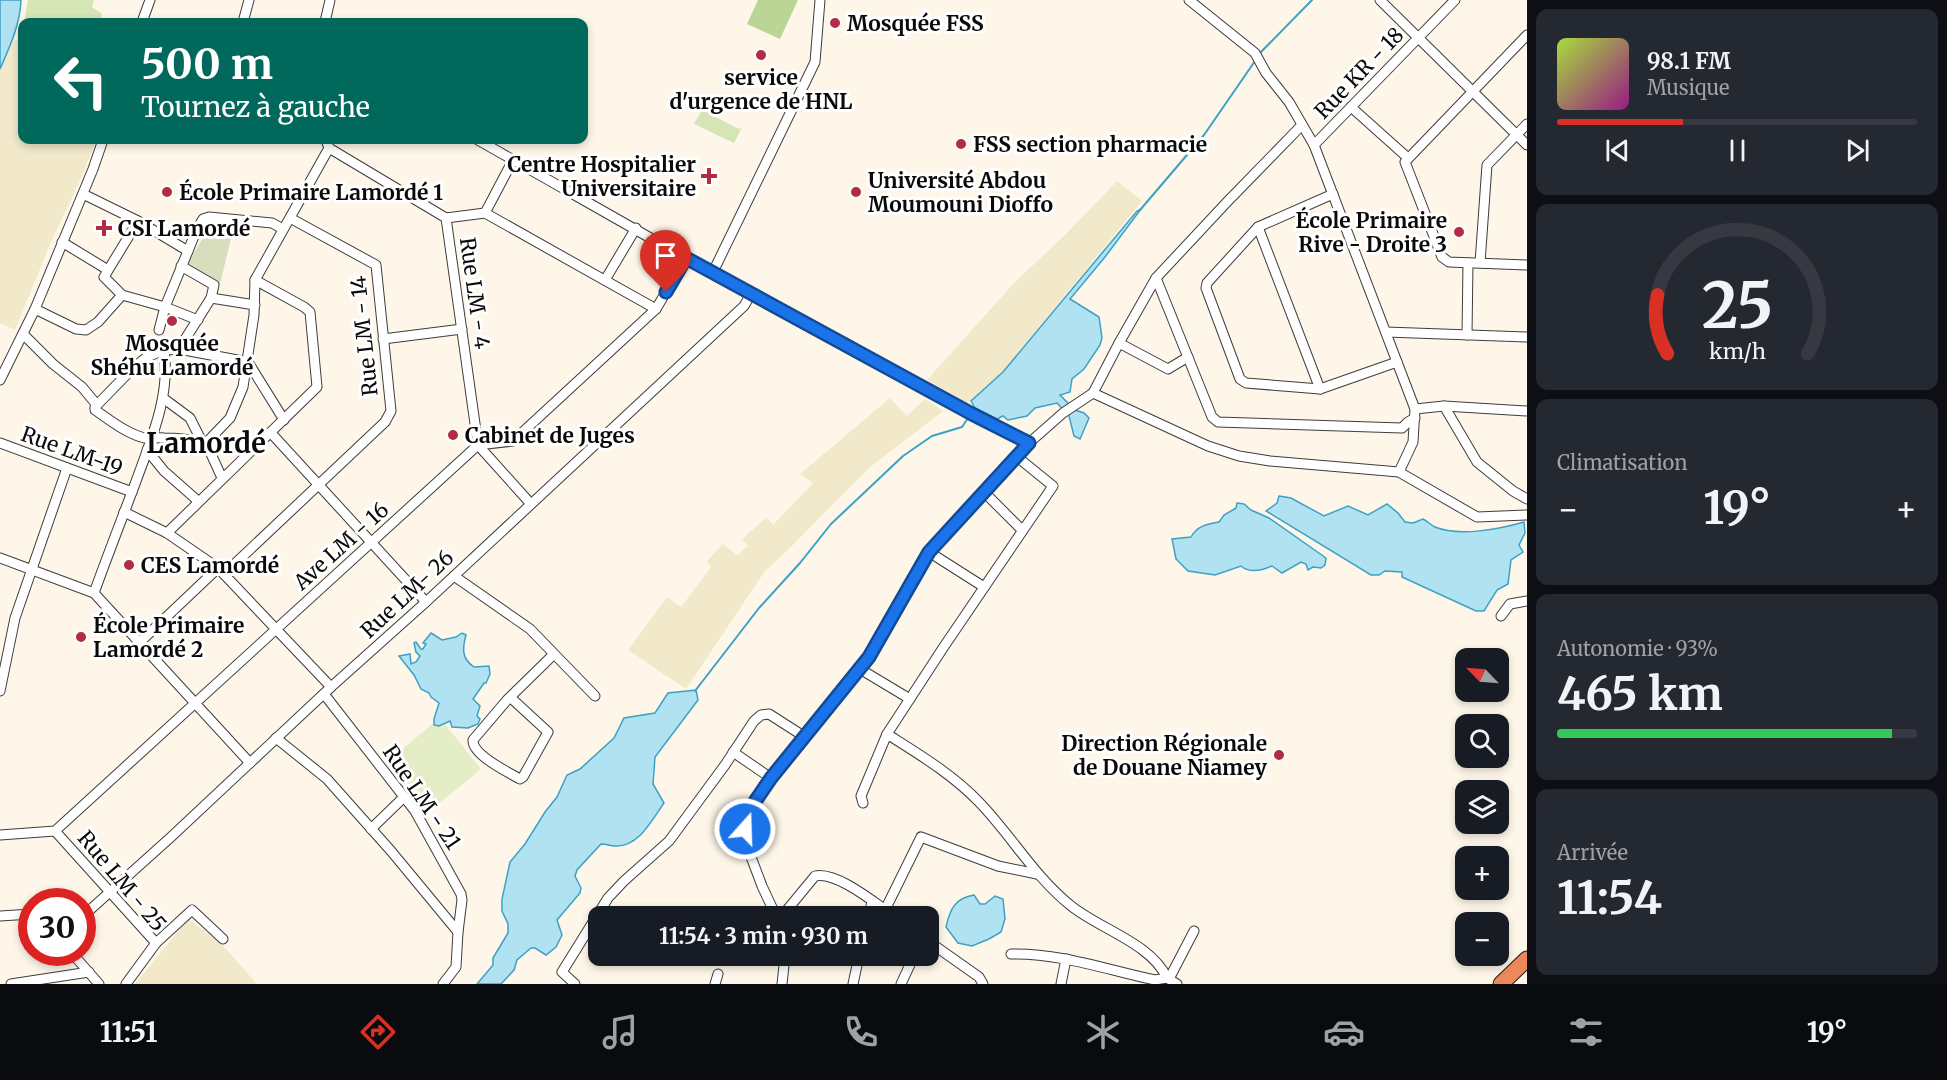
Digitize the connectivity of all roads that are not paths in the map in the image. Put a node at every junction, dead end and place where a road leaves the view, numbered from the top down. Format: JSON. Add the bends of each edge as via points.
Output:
{"nodes":[{"id":1,"x":150,"y":0,"type":"edge"},
{"id":2,"x":249,"y":0,"type":"edge"},
{"id":3,"x":330,"y":0,"type":"edge"},
{"id":4,"x":820,"y":0,"type":"edge"},
{"id":5,"x":1189,"y":0,"type":"edge"},
{"id":6,"x":1380,"y":0,"type":"edge"},
{"id":7,"x":1455,"y":0,"type":"edge"},
{"id":8,"x":143,"y":18,"type":"edge"},
{"id":9,"x":244,"y":18,"type":"edge"},
{"id":10,"x":326,"y":18,"type":"edge"},
{"id":11,"x":1527,"y":35,"type":"edge"},
{"id":12,"x":1418,"y":38,"type":"junction"},
{"id":13,"x":1473,"y":92,"type":"junction"},
{"id":14,"x":1351,"y":107,"type":"junction"},
{"id":15,"x":1527,"y":124,"type":"edge"},
{"id":16,"x":1302,"y":125,"type":"junction"},
{"id":17,"x":1517,"y":135,"type":"junction"},
{"id":18,"x":102,"y":144,"type":"edge"},
{"id":19,"x":328,"y":144,"type":"edge"},
{"id":20,"x":485,"y":144,"type":"edge"},
{"id":21,"x":1314,"y":145,"type":"junction"},
{"id":22,"x":1527,"y":145,"type":"edge"},
{"id":23,"x":1408,"y":158,"type":"junction"},
{"id":24,"x":513,"y":160,"type":"junction"},
{"id":25,"x":83,"y":194,"type":"junction"},
{"id":26,"x":1332,"y":194,"type":"junction"},
{"id":27,"x":485,"y":213,"type":"junction"},
{"id":28,"x":290,"y":218,"type":"junction"},
{"id":29,"x":446,"y":218,"type":"junction"},
{"id":30,"x":138,"y":221,"type":"junction"},
{"id":31,"x":636,"y":228,"type":"junction"},
{"id":32,"x":1257,"y":228,"type":"junction"},
{"id":33,"x":283,"y":229,"type":"junction"},
{"id":34,"x":62,"y":242,"type":"junction"},
{"id":35,"x":188,"y":251,"type":"junction"},
{"id":36,"x":686,"y":258,"type":"junction"},
{"id":37,"x":1468,"y":263,"type":"junction"},
{"id":38,"x":1480,"y":263,"type":"junction"},
{"id":39,"x":1527,"y":265,"type":"edge"},
{"id":40,"x":181,"y":266,"type":"junction"},
{"id":41,"x":108,"y":270,"type":"junction"},
{"id":42,"x":713,"y":272,"type":"junction"},
{"id":43,"x":1156,"y":278,"type":"junction"},
{"id":44,"x":255,"y":279,"type":"junction"},
{"id":45,"x":605,"y":280,"type":"junction"},
{"id":46,"x":122,"y":294,"type":"junction"},
{"id":47,"x":751,"y":294,"type":"junction"},
{"id":48,"x":211,"y":298,"type":"junction"},
{"id":49,"x":255,"y":305,"type":"junction"},
{"id":50,"x":165,"y":307,"type":"junction"},
{"id":51,"x":35,"y":309,"type":"junction"},
{"id":52,"x":656,"y":309,"type":"junction"},
{"id":53,"x":198,"y":320,"type":"junction"},
{"id":54,"x":462,"y":329,"type":"junction"},
{"id":55,"x":159,"y":330,"type":"dead end"},
{"id":56,"x":1386,"y":332,"type":"junction"},
{"id":57,"x":23,"y":334,"type":"junction"},
{"id":58,"x":1467,"y":335,"type":"junction"},
{"id":59,"x":1527,"y":337,"type":"edge"},
{"id":60,"x":383,"y":339,"type":"junction"},
{"id":61,"x":1119,"y":343,"type":"junction"},
{"id":62,"x":180,"y":349,"type":"junction"},
{"id":63,"x":164,"y":350,"type":"junction"},
{"id":64,"x":1188,"y":357,"type":"junction"},
{"id":65,"x":248,"y":362,"type":"junction"},
{"id":66,"x":1398,"y":362,"type":"junction"},
{"id":67,"x":0,"y":380,"type":"edge"},
{"id":68,"x":1320,"y":389,"type":"junction"},
{"id":69,"x":1093,"y":393,"type":"junction"},
{"id":70,"x":163,"y":398,"type":"junction"},
{"id":71,"x":97,"y":405,"type":"junction"},
{"id":72,"x":1444,"y":406,"type":"junction"},
{"id":73,"x":1527,"y":411,"type":"edge"},
{"id":74,"x":1415,"y":413,"type":"junction"},
{"id":75,"x":284,"y":420,"type":"junction"},
{"id":76,"x":271,"y":433,"type":"junction"},
{"id":77,"x":152,"y":438,"type":"junction"},
{"id":78,"x":204,"y":442,"type":"junction"},
{"id":79,"x":0,"y":443,"type":"edge"},
{"id":80,"x":1029,"y":443,"type":"junction"},
{"id":81,"x":477,"y":445,"type":"junction"},
{"id":82,"x":147,"y":450,"type":"junction"},
{"id":83,"x":1016,"y":456,"type":"junction"},
{"id":84,"x":67,"y":468,"type":"junction"},
{"id":85,"x":1399,"y":472,"type":"junction"},
{"id":86,"x":222,"y":478,"type":"junction"},
{"id":87,"x":319,"y":484,"type":"junction"},
{"id":88,"x":132,"y":492,"type":"junction"},
{"id":89,"x":984,"y":492,"type":"junction"},
{"id":90,"x":1527,"y":499,"type":"edge"},
{"id":91,"x":198,"y":501,"type":"junction"},
{"id":92,"x":531,"y":504,"type":"junction"},
{"id":93,"x":124,"y":512,"type":"junction"},
{"id":94,"x":1527,"y":515,"type":"edge"},
{"id":95,"x":1022,"y":530,"type":"junction"},
{"id":96,"x":167,"y":533,"type":"junction"},
{"id":97,"x":372,"y":542,"type":"junction"},
{"id":98,"x":929,"y":552,"type":"junction"},
{"id":99,"x":0,"y":558,"type":"edge"},
{"id":100,"x":32,"y":569,"type":"junction"},
{"id":101,"x":221,"y":571,"type":"junction"},
{"id":102,"x":454,"y":576,"type":"junction"},
{"id":103,"x":984,"y":587,"type":"junction"},
{"id":104,"x":94,"y":593,"type":"junction"},
{"id":105,"x":1527,"y":601,"type":"edge"},
{"id":106,"x":426,"y":602,"type":"junction"},
{"id":107,"x":1501,"y":616,"type":"dead end"},
{"id":108,"x":277,"y":628,"type":"junction"},
{"id":109,"x":140,"y":642,"type":"junction"},
{"id":110,"x":554,"y":654,"type":"junction"},
{"id":111,"x":860,"y":669,"type":"junction"},
{"id":112,"x":328,"y":690,"type":"junction"},
{"id":113,"x":0,"y":691,"type":"edge"},
{"id":114,"x":595,"y":696,"type":"dead end"},
{"id":115,"x":510,"y":697,"type":"junction"},
{"id":116,"x":910,"y":699,"type":"junction"},
{"id":117,"x":194,"y":704,"type":"junction"},
{"id":118,"x":887,"y":734,"type":"junction"},
{"id":119,"x":804,"y":737,"type":"junction"},
{"id":120,"x":276,"y":738,"type":"junction"},
{"id":121,"x":734,"y":752,"type":"junction"},
{"id":122,"x":250,"y":763,"type":"junction"},
{"id":123,"x":771,"y":778,"type":"junction"},
{"id":124,"x":404,"y":797,"type":"junction"},
{"id":125,"x":863,"y":803,"type":"dead end"},
{"id":126,"x":371,"y":829,"type":"junction"},
{"id":127,"x":55,"y":831,"type":"junction"},
{"id":128,"x":0,"y":836,"type":"edge"},
{"id":129,"x":1037,"y":874,"type":"junction"},
{"id":130,"x":111,"y":892,"type":"junction"},
{"id":131,"x":872,"y":901,"type":"junction"},
{"id":132,"x":96,"y":905,"type":"edge"},
{"id":133,"x":771,"y":906,"type":"edge"},
{"id":134,"x":790,"y":906,"type":"edge"},
{"id":135,"x":871,"y":906,"type":"edge"},
{"id":136,"x":879,"y":906,"type":"edge"},
{"id":137,"x":887,"y":906,"type":"edge"},
{"id":138,"x":18,"y":915,"type":"edge"},
{"id":139,"x":0,"y":916,"type":"edge"},
{"id":140,"x":1194,"y":931,"type":"dead end"},
{"id":141,"x":458,"y":932,"type":"junction"},
{"id":142,"x":223,"y":939,"type":"dead end"},
{"id":143,"x":156,"y":943,"type":"junction"},
{"id":144,"x":939,"y":949,"type":"edge"},
{"id":145,"x":1011,"y":954,"type":"dead end"},
{"id":146,"x":1527,"y":958,"type":"edge"},
{"id":147,"x":1066,"y":959,"type":"junction"},
{"id":148,"x":84,"y":966,"type":"edge"},
{"id":149,"x":783,"y":966,"type":"edge"},
{"id":150,"x":858,"y":966,"type":"edge"},
{"id":151,"x":909,"y":966,"type":"edge"},
{"id":152,"x":1527,"y":971,"type":"edge"},
{"id":153,"x":89,"y":972,"type":"junction"},
{"id":154,"x":718,"y":974,"type":"dead end"},
{"id":155,"x":1171,"y":980,"type":"edge"},
{"id":156,"x":10,"y":984,"type":"edge"},
{"id":157,"x":99,"y":984,"type":"edge"},
{"id":158,"x":126,"y":984,"type":"edge"},
{"id":159,"x":444,"y":984,"type":"edge"},
{"id":160,"x":575,"y":984,"type":"edge"},
{"id":161,"x":715,"y":984,"type":"edge"},
{"id":162,"x":782,"y":984,"type":"edge"},
{"id":163,"x":853,"y":984,"type":"edge"},
{"id":164,"x":901,"y":984,"type":"edge"},
{"id":165,"x":983,"y":984,"type":"edge"},
{"id":166,"x":1061,"y":984,"type":"edge"},
{"id":167,"x":1501,"y":984,"type":"edge"},
{"id":168,"x":1513,"y":984,"type":"edge"}],
"edges":[{"from":1,"to":8,"type":"street"},
{"from":2,"to":9,"type":"street"},
{"from":3,"to":10,"type":"street"},
{"from":4,"to":42,"type":"street","via":[[814,62]]},
{"from":5,"to":16,"type":"street","via":[[1255,53]]},
{"from":6,"to":12,"type":"street"},
{"from":7,"to":12,"type":"street","name":"Rue KR - 18"},
{"from":11,"to":13,"type":"street"},
{"from":12,"to":13,"type":"street"},
{"from":12,"to":14,"type":"street","name":"Rue KR - 18"},
{"from":13,"to":17,"type":"street"},
{"from":13,"to":23,"type":"street"},
{"from":14,"to":21,"type":"street","name":"Rue KR - 18"},
{"from":14,"to":23,"type":"street"},
{"from":15,"to":17,"type":"street"},
{"from":16,"to":21,"type":"street"},
{"from":16,"to":43,"type":"street"},
{"from":17,"to":22,"type":"street"},
{"from":17,"to":38,"type":"street","via":[[1487,165]]},
{"from":18,"to":25,"type":"street"},
{"from":19,"to":28,"type":"street"},
{"from":19,"to":29,"type":"street","name":"Rue LM - 4"},
{"from":20,"to":24,"type":"street"},
{"from":21,"to":26,"type":"street"},
{"from":23,"to":37,"type":"street","via":[[1405,162],[1442,257],[1449,262]]},
{"from":24,"to":27,"type":"street"},
{"from":24,"to":31,"type":"street"},
{"from":25,"to":30,"type":"street"},
{"from":25,"to":34,"type":"street"},
{"from":26,"to":32,"type":"street"},
{"from":26,"to":56,"type":"street"},
{"from":27,"to":29,"type":"street"},
{"from":27,"to":45,"type":"street"},
{"from":28,"to":33,"type":"street"},
{"from":28,"to":60,"type":"street","name":"Rue LM - 14","via":[[376,265]]},
{"from":29,"to":54,"type":"street","name":"Rue LM - 4"},
{"from":30,"to":35,"type":"street"},
{"from":30,"to":41,"type":"street"},
{"from":31,"to":36,"type":"street"},
{"from":31,"to":45,"type":"street"},
{"from":32,"to":68,"type":"street"},
{"from":32,"to":68,"type":"street","via":[[1206,285],[1240,380]]},
{"from":33,"to":35,"type":"street","via":[[272,223],[205,218]]},
{"from":33,"to":44,"type":"street"},
{"from":34,"to":41,"type":"street"},
{"from":34,"to":51,"type":"street"},
{"from":35,"to":40,"type":"street"},
{"from":36,"to":42,"type":"street"},
{"from":36,"to":52,"type":"street"},
{"from":37,"to":38,"type":"street"},
{"from":37,"to":58,"type":"street"},
{"from":38,"to":39,"type":"street"},
{"from":40,"to":48,"type":"street","via":[[214,285]]},
{"from":40,"to":50,"type":"street"},
{"from":41,"to":46,"type":"street","via":[[104,277]]},
{"from":42,"to":47,"type":"street"},
{"from":43,"to":61,"type":"street"},
{"from":43,"to":64,"type":"street"},
{"from":44,"to":49,"type":"street"},
{"from":44,"to":75,"type":"street","via":[[310,312],[317,387]]},
{"from":45,"to":52,"type":"street"},
{"from":46,"to":50,"type":"street"},
{"from":46,"to":51,"type":"street","via":[[86,330]]},
{"from":47,"to":80,"type":"street"},
{"from":47,"to":92,"type":"street","name":"Rue LM- 26","via":[[744,306]]},
{"from":48,"to":49,"type":"street"},
{"from":48,"to":53,"type":"street"},
{"from":49,"to":65,"type":"street"},
{"from":50,"to":53,"type":"street"},
{"from":50,"to":55,"type":"street"},
{"from":51,"to":57,"type":"street"},
{"from":52,"to":81,"type":"street","via":[[513,441]]},
{"from":53,"to":62,"type":"street"},
{"from":54,"to":60,"type":"street"},
{"from":54,"to":81,"type":"street","name":"Rue LM - 4"},
{"from":56,"to":58,"type":"street"},
{"from":56,"to":66,"type":"street"},
{"from":57,"to":67,"type":"street"},
{"from":57,"to":71,"type":"street"},
{"from":58,"to":59,"type":"street"},
{"from":60,"to":87,"type":"street","name":"Rue LM - 14","via":[[390,414]]},
{"from":61,"to":64,"type":"street","via":[[1168,369]]},
{"from":61,"to":69,"type":"street"},
{"from":62,"to":63,"type":"street"},
{"from":62,"to":65,"type":"street"},
{"from":63,"to":70,"type":"street","via":[[167,368]]},
{"from":63,"to":71,"type":"street","via":[[134,367]]},
{"from":64,"to":74,"type":"street","via":[[1212,417],[1218,422],[1402,428]]},
{"from":65,"to":75,"type":"street"},
{"from":65,"to":78,"type":"street","via":[[230,418]]},
{"from":66,"to":68,"type":"street"},
{"from":66,"to":74,"type":"street"},
{"from":69,"to":80,"type":"street"},
{"from":69,"to":85,"type":"street","via":[[1208,446],[1239,456]]},
{"from":70,"to":77,"type":"street"},
{"from":70,"to":78,"type":"street","via":[[190,418]]},
{"from":71,"to":77,"type":"street","via":[[95,410],[120,427]]},
{"from":72,"to":73,"type":"street"},
{"from":72,"to":74,"type":"street"},
{"from":72,"to":90,"type":"street","via":[[1477,462]]},
{"from":74,"to":85,"type":"street","via":[[1413,442]]},
{"from":75,"to":76,"type":"street"},
{"from":76,"to":86,"type":"street"},
{"from":76,"to":87,"type":"street"},
{"from":77,"to":78,"type":"street"},
{"from":77,"to":82,"type":"street"},
{"from":78,"to":86,"type":"street"},
{"from":79,"to":84,"type":"street","name":"Rue LM-19"},
{"from":80,"to":83,"type":"street"},
{"from":81,"to":92,"type":"street"},
{"from":81,"to":97,"type":"street","name":"Ave LM - 16"},
{"from":82,"to":88,"type":"street"},
{"from":82,"to":91,"type":"street"},
{"from":83,"to":89,"type":"street"},
{"from":83,"to":95,"type":"street","via":[[1053,486]]},
{"from":84,"to":88,"type":"street","name":"Rue LM-19"},
{"from":84,"to":100,"type":"street"},
{"from":85,"to":94,"type":"street","via":[[1477,517]]},
{"from":86,"to":91,"type":"street"},
{"from":87,"to":97,"type":"street"},
{"from":87,"to":101,"type":"street","name":"Rue LM - 14"},
{"from":88,"to":93,"type":"street"},
{"from":89,"to":95,"type":"street"},
{"from":89,"to":98,"type":"street"},
{"from":91,"to":96,"type":"street"},
{"from":92,"to":102,"type":"street","name":"Rue LM- 26"},
{"from":93,"to":96,"type":"street","name":"Rue LM - 21"},
{"from":93,"to":104,"type":"street"},
{"from":95,"to":103,"type":"street"},
{"from":96,"to":101,"type":"street","name":"Rue LM - 21"},
{"from":97,"to":106,"type":"street"},
{"from":97,"to":108,"type":"street","name":"Ave LM - 16"},
{"from":98,"to":103,"type":"street"},
{"from":98,"to":111,"type":"street"},
{"from":99,"to":100,"type":"street"},
{"from":100,"to":104,"type":"street"},
{"from":100,"to":113,"type":"street","via":[[13,624]]},
{"from":101,"to":108,"type":"street","name":"Rue LM - 21"},
{"from":101,"to":109,"type":"street","name":"Rue LM - 14"},
{"from":102,"to":106,"type":"street","name":"Rue LM- 26"},
{"from":102,"to":110,"type":"street","via":[[523,623]]},
{"from":103,"to":116,"type":"street"},
{"from":104,"to":109,"type":"street"},
{"from":105,"to":107,"type":"street","via":[[1510,604]]},
{"from":106,"to":112,"type":"street","name":"Rue LM- 26"},
{"from":108,"to":112,"type":"street","name":"Rue LM - 21"},
{"from":108,"to":117,"type":"street","name":"Ave LM - 16"},
{"from":109,"to":117,"type":"street"},
{"from":110,"to":114,"type":"street"},
{"from":110,"to":115,"type":"street"},
{"from":111,"to":116,"type":"street"},
{"from":111,"to":119,"type":"street"},
{"from":112,"to":120,"type":"street","name":"Rue LM- 26"},
{"from":112,"to":124,"type":"street","name":"Rue LM - 21"},
{"from":115,"to":115,"type":"street","via":[[473,744],[486,759],[522,779],[548,732]]},
{"from":116,"to":118,"type":"street"},
{"from":117,"to":122,"type":"street"},
{"from":117,"to":127,"type":"street","name":"Ave LM - 16"},
{"from":118,"to":125,"type":"street","via":[[861,795]]},
{"from":118,"to":129,"type":"street","via":[[951,776],[980,803]]},
{"from":119,"to":121,"type":"street","via":[[765,714],[754,721]]},
{"from":119,"to":123,"type":"street"},
{"from":120,"to":122,"type":"street","name":"Rue LM- 26"},
{"from":120,"to":126,"type":"street","via":[[327,779]]},
{"from":121,"to":123,"type":"street"},
{"from":121,"to":160,"type":"street","via":[[669,841],[624,880],[601,909],[562,972]]},
{"from":122,"to":130,"type":"street","name":"Rue LM- 26"},
{"from":123,"to":133,"type":"street","via":[[748,814],[745,841]]},
{"from":124,"to":126,"type":"street"},
{"from":124,"to":141,"type":"street","name":"Rue LM - 21","via":[[461,894]]},
{"from":126,"to":141,"type":"street"},
{"from":127,"to":128,"type":"street"},
{"from":127,"to":130,"type":"street","name":"Rue LM - 25"},
{"from":129,"to":137,"type":"street","via":[[998,866],[921,837]]},
{"from":129,"to":155,"type":"street","via":[[1070,906],[1140,949]]},
{"from":130,"to":132,"type":"street","name":"Rue LM- 26"},
{"from":130,"to":143,"type":"street","name":"Rue LM - 25"},
{"from":131,"to":134,"type":"street","via":[[823,875],[815,876]]},
{"from":131,"to":135,"type":"street"},
{"from":131,"to":136,"type":"street"},
{"from":138,"to":139,"type":"street"},
{"from":140,"to":155,"type":"street"},
{"from":141,"to":159,"type":"street","name":"Rue LM - 21","via":[[456,967]]},
{"from":142,"to":143,"type":"street","via":[[192,910]]},
{"from":143,"to":158,"type":"street","name":"Rue LM - 25"},
{"from":144,"to":165,"type":"street"},
{"from":145,"to":147,"type":"street"},
{"from":146,"to":167,"type":"highway"},
{"from":147,"to":155,"type":"street","via":[[1155,980]]},
{"from":147,"to":166,"type":"street"},
{"from":148,"to":153,"type":"street"},
{"from":149,"to":162,"type":"street"},
{"from":150,"to":163,"type":"street"},
{"from":151,"to":164,"type":"street"},
{"from":152,"to":168,"type":"highway"},
{"from":153,"to":156,"type":"street"},
{"from":153,"to":157,"type":"street"},
{"from":154,"to":161,"type":"street"}]}
